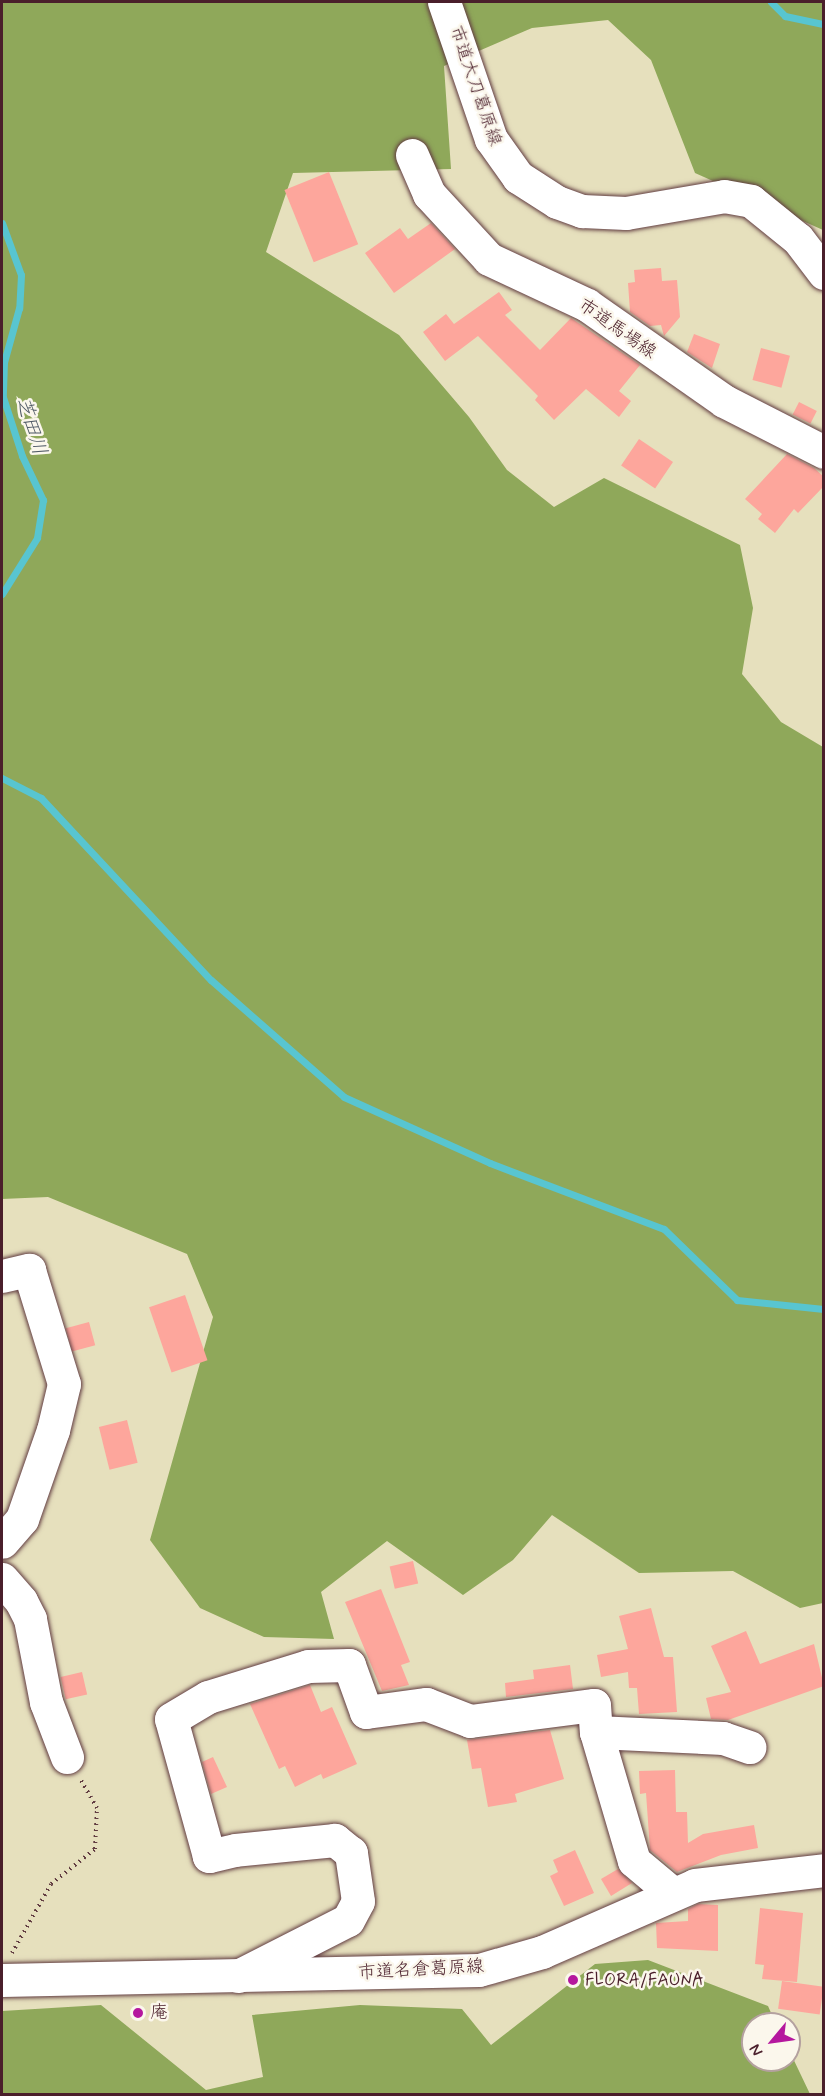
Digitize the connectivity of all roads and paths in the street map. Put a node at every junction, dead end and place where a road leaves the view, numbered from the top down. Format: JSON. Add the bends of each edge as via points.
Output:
{"nodes":[{"id":1,"x":444,"y":2,"type":"edge"},
{"id":2,"x":412,"y":155,"type":"dead end"},
{"id":3,"x":824,"y":273,"type":"edge"},
{"id":4,"x":824,"y":452,"type":"edge"},
{"id":5,"x":2,"y":1276,"type":"edge"},
{"id":6,"x":2,"y":1542,"type":"edge"},
{"id":7,"x":2,"y":1579,"type":"edge"},
{"id":8,"x":596,"y":1732,"type":"junction"},
{"id":9,"x":748,"y":1747,"type":"dead end"},
{"id":10,"x":67,"y":1757,"type":"joint"},
{"id":11,"x":824,"y":1870,"type":"edge"},
{"id":12,"x":672,"y":1893,"type":"junction"},
{"id":13,"x":4,"y":1971,"type":"edge"},
{"id":14,"x":238,"y":1976,"type":"junction"}],
"edges":[{"from":1,"to":3,"type":"street","name":"市道大刀葛原線","via":[[491,139],[518,177],[557,202],[582,211],[626,213],[723,196],[751,201],[798,239]]},
{"from":2,"to":4,"type":"street","name":"市道馬場線","via":[[429,194],[489,259],[587,305],[724,401]]},
{"from":5,"to":6,"type":"street","via":[[29,1270],[64,1384],[53,1430],[22,1519]]},
{"from":7,"to":10,"type":"street","via":[[30,1619],[46,1702]]},
{"from":8,"to":9,"type":"street","via":[[723,1738]]},
{"from":8,"to":12,"type":"street","via":[[634,1861]]},
{"from":8,"to":14,"type":"street","via":[[594,1705],[470,1720],[426,1704],[366,1712],[349,1665],[308,1666],[208,1697],[171,1719],[209,1856],[335,1840],[351,1853],[358,1901],[348,1920]]},
{"from":10,"to":13,"type":"path","via":[[97,1808],[94,1849],[51,1884]]},
{"from":11,"to":12,"type":"street","name":"市道名倉葛原線","via":[[717,1880]]},
{"from":12,"to":14,"type":"street","name":"市道名倉葛原線","via":[[542,1952],[479,1970]]},
{"from":13,"to":14,"type":"street","name":"市道名倉葛原線"}]}
